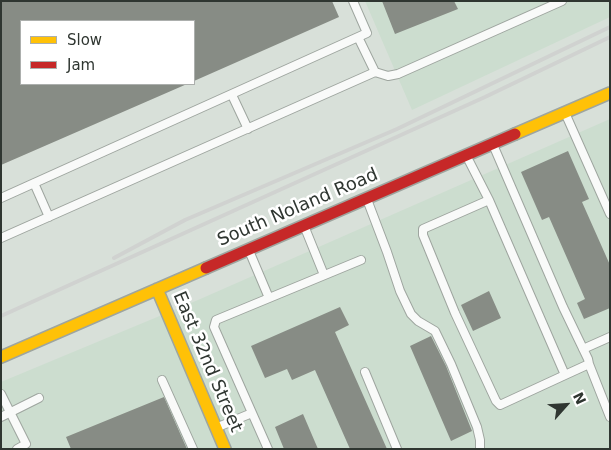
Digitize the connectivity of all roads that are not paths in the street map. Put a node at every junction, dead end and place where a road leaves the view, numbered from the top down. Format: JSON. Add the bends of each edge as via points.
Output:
{"nodes":[{"id":1,"x":353,"y":1,"type":"edge"},
{"id":2,"x":562,"y":1,"type":"edge"},
{"id":3,"x":358,"y":37,"type":"junction"},
{"id":4,"x":375,"y":72,"type":"junction"},
{"id":5,"x":610,"y":93,"type":"edge"},
{"id":6,"x":232,"y":95,"type":"junction"},
{"id":7,"x":565,"y":112,"type":"junction"},
{"id":8,"x":248,"y":129,"type":"junction"},
{"id":9,"x":493,"y":144,"type":"junction"},
{"id":10,"x":466,"y":155,"type":"junction"},
{"id":11,"x":34,"y":183,"type":"junction"},
{"id":12,"x":1,"y":198,"type":"edge"},
{"id":13,"x":366,"y":198,"type":"junction"},
{"id":14,"x":489,"y":200,"type":"junction"},
{"id":15,"x":610,"y":214,"type":"edge"},
{"id":16,"x":49,"y":217,"type":"junction"},
{"id":17,"x":304,"y":225,"type":"junction"},
{"id":18,"x":1,"y":238,"type":"edge"},
{"id":19,"x":248,"y":249,"type":"junction"},
{"id":20,"x":361,"y":260,"type":"dead end"},
{"id":21,"x":324,"y":275,"type":"junction"},
{"id":22,"x":157,"y":289,"type":"junction"},
{"id":23,"x":269,"y":298,"type":"junction"},
{"id":24,"x":610,"y":337,"type":"edge"},
{"id":25,"x":583,"y":348,"type":"junction"},
{"id":26,"x":1,"y":357,"type":"edge"},
{"id":27,"x":588,"y":364,"type":"junction"},
{"id":28,"x":364,"y":372,"type":"dead end"},
{"id":29,"x":565,"y":375,"type":"junction"},
{"id":30,"x":162,"y":380,"type":"dead end"},
{"id":31,"x":1,"y":394,"type":"edge"},
{"id":32,"x":39,"y":398,"type":"dead end"},
{"id":33,"x":10,"y":412,"type":"junction"},
{"id":34,"x":252,"y":412,"type":"junction"},
{"id":35,"x":1,"y":417,"type":"edge"},
{"id":36,"x":610,"y":417,"type":"edge"},
{"id":37,"x":217,"y":428,"type":"junction"},
{"id":38,"x":17,"y":449,"type":"edge"},
{"id":39,"x":193,"y":449,"type":"edge"},
{"id":40,"x":225,"y":449,"type":"edge"},
{"id":41,"x":268,"y":449,"type":"edge"},
{"id":42,"x":398,"y":449,"type":"edge"},
{"id":43,"x":480,"y":449,"type":"edge"}],
"edges":[{"from":1,"to":3,"type":"lane","via":[[367,33]]},
{"from":2,"to":4,"type":"lane","via":[[398,74],[388,76]]},
{"from":3,"to":4,"type":"lane"},
{"from":3,"to":6,"type":"lane"},
{"from":4,"to":8,"type":"lane"},
{"from":5,"to":7,"type":"main road","name":"South Noland Road"},
{"from":6,"to":8,"type":"lane"},
{"from":6,"to":11,"type":"lane"},
{"from":7,"to":9,"type":"main road","name":"South Noland Road"},
{"from":7,"to":15,"type":"lane"},
{"from":8,"to":16,"type":"lane"},
{"from":9,"to":10,"type":"main road","name":"South Noland Road"},
{"from":9,"to":25,"type":"lane"},
{"from":10,"to":13,"type":"main road","name":"South Noland Road"},
{"from":10,"to":14,"type":"lane"},
{"from":11,"to":12,"type":"lane"},
{"from":11,"to":16,"type":"lane"},
{"from":13,"to":17,"type":"main road","name":"South Noland Road"},
{"from":13,"to":43,"type":"lane","via":[[411,314],[435,331],[451,364],[476,427]]},
{"from":14,"to":29,"type":"lane"},
{"from":14,"to":29,"type":"lane","via":[[423,229],[455,313],[500,405]]},
{"from":16,"to":18,"type":"lane"},
{"from":17,"to":19,"type":"main road","name":"South Noland Road"},
{"from":17,"to":21,"type":"lane"},
{"from":19,"to":22,"type":"main road","name":"South Noland Road"},
{"from":19,"to":23,"type":"lane"},
{"from":20,"to":21,"type":"lane"},
{"from":21,"to":23,"type":"lane"},
{"from":22,"to":26,"type":"main road","name":"South Noland Road"},
{"from":22,"to":37,"type":"main road","name":"East 32nd Street"},
{"from":23,"to":34,"type":"lane","via":[[216,320],[214,327]]},
{"from":24,"to":25,"type":"lane"},
{"from":25,"to":27,"type":"lane"},
{"from":27,"to":29,"type":"lane"},
{"from":27,"to":36,"type":"lane"},
{"from":28,"to":42,"type":"lane"},
{"from":30,"to":39,"type":"lane"},
{"from":31,"to":33,"type":"lane"},
{"from":32,"to":33,"type":"lane"},
{"from":33,"to":35,"type":"lane"},
{"from":33,"to":38,"type":"lane","via":[[26,444]]},
{"from":34,"to":37,"type":"lane"},
{"from":34,"to":41,"type":"lane"},
{"from":37,"to":40,"type":"main road","name":"East 32nd Street"}]}
